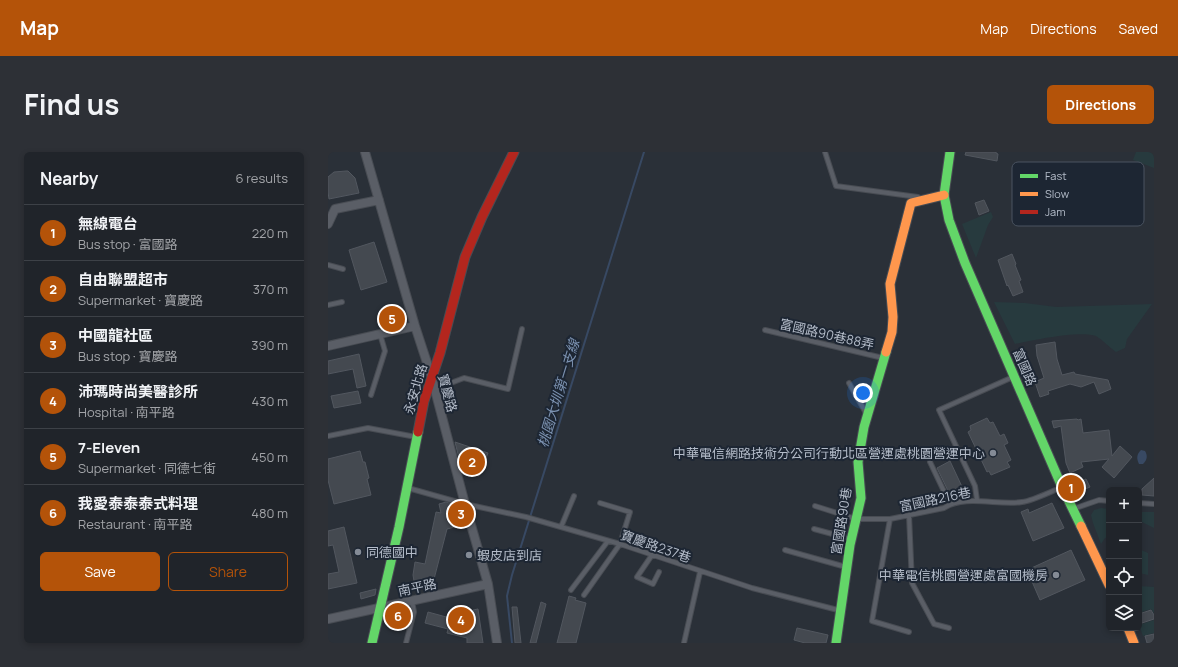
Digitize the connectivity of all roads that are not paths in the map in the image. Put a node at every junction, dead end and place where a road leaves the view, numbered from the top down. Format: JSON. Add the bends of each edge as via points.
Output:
{"nodes":[{"id":1,"x":365,"y":152,"type":"edge"},
{"id":2,"x":514,"y":152,"type":"edge"},
{"id":3,"x":825,"y":152,"type":"edge"},
{"id":4,"x":950,"y":152,"type":"edge"},
{"id":5,"x":944,"y":195,"type":"junction"},
{"id":6,"x":928,"y":198,"type":"junction"},
{"id":7,"x":379,"y":200,"type":"junction"},
{"id":8,"x":328,"y":224,"type":"edge"},
{"id":9,"x":328,"y":265,"type":"edge"},
{"id":10,"x":343,"y":269,"type":"dead end"},
{"id":11,"x":342,"y":302,"type":"dead end"},
{"id":12,"x":328,"y":306,"type":"edge"},
{"id":13,"x":415,"y":326,"type":"junction"},
{"id":14,"x":522,"y":329,"type":"dead end"},
{"id":15,"x":765,"y":330,"type":"dead end"},
{"id":16,"x":380,"y":334,"type":"junction"},
{"id":17,"x":328,"y":346,"type":"edge"},
{"id":18,"x":884,"y":358,"type":"junction"},
{"id":19,"x":431,"y":375,"type":"junction"},
{"id":20,"x":1015,"y":377,"type":"junction"},
{"id":21,"x":849,"y":383,"type":"dead end"},
{"id":22,"x":435,"y":389,"type":"junction"},
{"id":23,"x":372,"y":395,"type":"dead end"},
{"id":24,"x":867,"y":415,"type":"junction"},
{"id":25,"x":328,"y":436,"type":"edge"},
{"id":26,"x":417,"y":437,"type":"junction"},
{"id":27,"x":930,"y":462,"type":"dead end"},
{"id":28,"x":1062,"y":487,"type":"junction"},
{"id":29,"x":407,"y":488,"type":"junction"},
{"id":30,"x":574,"y":496,"type":"dead end"},
{"id":31,"x":977,"y":500,"type":"junction"},
{"id":32,"x":1106,"y":501,"type":"edge"},
{"id":33,"x":600,"y":503,"type":"dead end"},
{"id":34,"x":1142,"y":503,"type":"edge"},
{"id":35,"x":465,"y":504,"type":"junction"},
{"id":36,"x":950,"y":504,"type":"junction"},
{"id":37,"x":1154,"y":504,"type":"edge"},
{"id":38,"x":815,"y":506,"type":"dead end"},
{"id":39,"x":1072,"y":509,"type":"junction"},
{"id":40,"x":909,"y":515,"type":"junction"},
{"id":41,"x":856,"y":519,"type":"junction"},
{"id":42,"x":890,"y":519,"type":"junction"},
{"id":43,"x":561,"y":527,"type":"junction"},
{"id":44,"x":814,"y":529,"type":"dead end"},
{"id":45,"x":851,"y":539,"type":"junction"},
{"id":46,"x":608,"y":541,"type":"junction"},
{"id":47,"x":620,"y":544,"type":"junction"},
{"id":48,"x":784,"y":550,"type":"dead end"},
{"id":49,"x":652,"y":555,"type":"junction"},
{"id":50,"x":847,"y":568,"type":"junction"},
{"id":51,"x":659,"y":572,"type":"dead end"},
{"id":52,"x":700,"y":572,"type":"junction"},
{"id":53,"x":1106,"y":579,"type":"edge"},
{"id":54,"x":488,"y":584,"type":"junction"},
{"id":55,"x":571,"y":590,"type":"dead end"},
{"id":56,"x":584,"y":595,"type":"dead end"},
{"id":57,"x":412,"y":601,"type":"junction"},
{"id":58,"x":381,"y":607,"type":"junction"},
{"id":59,"x":841,"y":611,"type":"junction"},
{"id":60,"x":328,"y":619,"type":"edge"},
{"id":61,"x":949,"y":628,"type":"dead end"},
{"id":62,"x":1129,"y":631,"type":"edge"},
{"id":63,"x":909,"y":632,"type":"dead end"},
{"id":64,"x":372,"y":643,"type":"edge"},
{"id":65,"x":406,"y":643,"type":"edge"},
{"id":66,"x":497,"y":643,"type":"edge"},
{"id":67,"x":684,"y":643,"type":"edge"},
{"id":68,"x":836,"y":643,"type":"edge"},
{"id":69,"x":1134,"y":643,"type":"edge"}],
"edges":[{"from":1,"to":7,"type":"street","name":"寶慶路"},
{"from":2,"to":19,"type":"street","name":"永安北路","via":[[465,257],[440,353]]},
{"from":3,"to":6,"type":"lane","via":[[836,186]]},
{"from":4,"to":5,"type":"street","name":"富國路"},
{"from":5,"to":6,"type":"street","name":"富國路90巷"},
{"from":5,"to":20,"type":"street","name":"富國路","via":[[949,220],[965,263]]},
{"from":6,"to":18,"type":"street","name":"富國路90巷","via":[[911,203],[890,284],[892,332]]},
{"from":7,"to":8,"type":"street","via":[[335,209]]},
{"from":7,"to":13,"type":"street","name":"寶慶路"},
{"from":9,"to":10,"type":"lane"},
{"from":11,"to":12,"type":"lane"},
{"from":13,"to":16,"type":"street"},
{"from":13,"to":19,"type":"street","name":"寶慶路"},
{"from":14,"to":22,"type":"lane","via":[[508,389],[464,378]]},
{"from":15,"to":18,"type":"lane","name":"富國路90巷88弄"},
{"from":16,"to":17,"type":"street"},
{"from":16,"to":23,"type":"lane","via":[[385,351]]},
{"from":18,"to":24,"type":"street","name":"富國路90巷"},
{"from":19,"to":22,"type":"street","name":"寶慶路"},
{"from":19,"to":26,"type":"street","name":"永安北路"},
{"from":20,"to":28,"type":"street","name":"富國路"},
{"from":20,"to":31,"type":"lane","via":[[939,410],[975,486]]},
{"from":21,"to":24,"type":"lane"},
{"from":22,"to":35,"type":"street","name":"寶慶路"},
{"from":24,"to":41,"type":"street","name":"富國路90巷","via":[[858,462],[861,486]]},
{"from":25,"to":26,"type":"lane","via":[[368,428]]},
{"from":26,"to":29,"type":"street","name":"永安北路"},
{"from":27,"to":36,"type":"lane"},
{"from":28,"to":31,"type":"lane","name":"富國路216巷","via":[[1022,502]]},
{"from":28,"to":39,"type":"street","name":"富國路"},
{"from":29,"to":35,"type":"lane","name":"寶慶路237巷"},
{"from":29,"to":58,"type":"street","name":"永安北路"},
{"from":30,"to":43,"type":"lane"},
{"from":31,"to":36,"type":"lane","name":"富國路216巷"},
{"from":32,"to":39,"type":"lane","via":[[1099,500]]},
{"from":33,"to":47,"type":"lane","via":[[630,512]]},
{"from":34,"to":37,"type":"lane"},
{"from":35,"to":43,"type":"lane","name":"寶慶路237巷"},
{"from":35,"to":54,"type":"street","name":"寶慶路"},
{"from":36,"to":40,"type":"lane","name":"富國路216巷","via":[[944,508]]},
{"from":38,"to":41,"type":"lane","name":"富國路216巷"},
{"from":39,"to":53,"type":"street","name":"富國路"},
{"from":40,"to":42,"type":"lane","name":"富國路216巷"},
{"from":40,"to":61,"type":"lane","via":[[912,582],[934,624]]},
{"from":41,"to":42,"type":"lane","name":"富國路216巷"},
{"from":41,"to":45,"type":"street","name":"富國路90巷"},
{"from":42,"to":63,"type":"lane","via":[[872,621]]},
{"from":43,"to":46,"type":"lane","name":"寶慶路237巷"},
{"from":44,"to":45,"type":"lane"},
{"from":45,"to":50,"type":"street","name":"富國路90巷"},
{"from":46,"to":47,"type":"lane","name":"寶慶路237巷"},
{"from":46,"to":55,"type":"lane"},
{"from":47,"to":49,"type":"lane","name":"寶慶路237巷"},
{"from":47,"to":56,"type":"lane"},
{"from":48,"to":50,"type":"lane"},
{"from":49,"to":51,"type":"lane","via":[[637,577],[653,584]]},
{"from":49,"to":52,"type":"lane","name":"寶慶路237巷"},
{"from":50,"to":59,"type":"street","name":"富國路90巷"},
{"from":52,"to":59,"type":"lane","name":"寶慶路237巷"},
{"from":52,"to":67,"type":"lane"},
{"from":54,"to":57,"type":"street","name":"南平路"},
{"from":54,"to":66,"type":"street","name":"寶慶路"},
{"from":57,"to":58,"type":"street","name":"南平路"},
{"from":57,"to":65,"type":"lane","via":[[414,612]]},
{"from":58,"to":60,"type":"street","name":"南平路"},
{"from":58,"to":64,"type":"street","name":"永安北路"},
{"from":59,"to":68,"type":"street","name":"富國路90巷"},
{"from":62,"to":69,"type":"street"}]}
